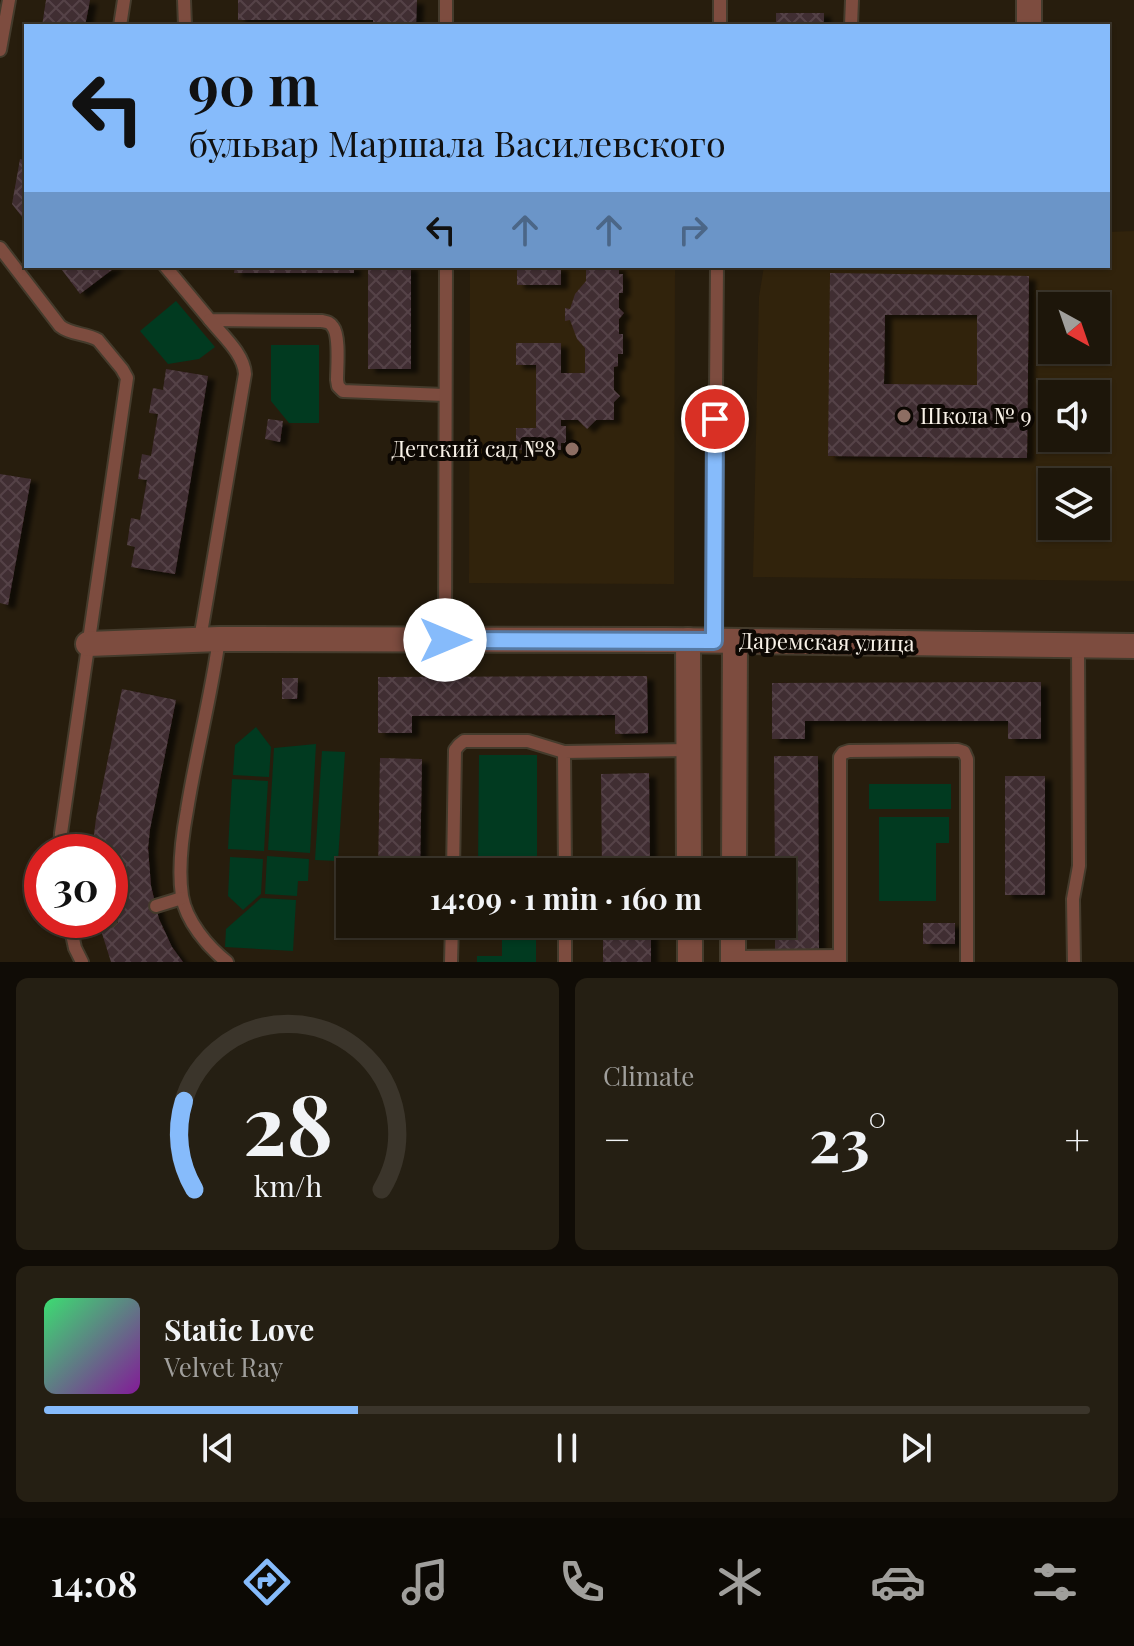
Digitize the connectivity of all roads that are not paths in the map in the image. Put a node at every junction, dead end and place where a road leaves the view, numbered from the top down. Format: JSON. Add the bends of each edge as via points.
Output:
{"nodes":[{"id":1,"x":9,"y":0,"type":"edge"},
{"id":2,"x":124,"y":0,"type":"edge"},
{"id":3,"x":184,"y":0,"type":"edge"},
{"id":4,"x":446,"y":0,"type":"edge"},
{"id":5,"x":720,"y":0,"type":"edge"},
{"id":6,"x":852,"y":0,"type":"edge"},
{"id":7,"x":1029,"y":0,"type":"edge"},
{"id":8,"x":120,"y":24,"type":"edge"},
{"id":9,"x":185,"y":24,"type":"edge"},
{"id":10,"x":446,"y":24,"type":"edge"},
{"id":11,"x":720,"y":24,"type":"edge"},
{"id":12,"x":851,"y":24,"type":"edge"},
{"id":13,"x":1029,"y":24,"type":"edge"},
{"id":14,"x":0,"y":50,"type":"edge"},
{"id":15,"x":0,"y":248,"type":"edge"},
{"id":16,"x":167,"y":268,"type":"edge"},
{"id":17,"x":446,"y":268,"type":"edge"},
{"id":18,"x":717,"y":268,"type":"edge"},
{"id":19,"x":210,"y":320,"type":"junction"},
{"id":20,"x":445,"y":395,"type":"junction"},
{"id":21,"x":210,"y":639,"type":"junction"},
{"id":22,"x":445,"y":640,"type":"junction"},
{"id":23,"x":688,"y":640,"type":"junction"},
{"id":24,"x":724,"y":641,"type":"junction"},
{"id":25,"x":88,"y":644,"type":"junction"},
{"id":26,"x":1078,"y":645,"type":"junction"},
{"id":27,"x":1134,"y":646,"type":"edge"},
{"id":28,"x":688,"y":750,"type":"junction"},
{"id":29,"x":564,"y":752,"type":"junction"},
{"id":30,"x":62,"y":834,"type":"edge"},
{"id":31,"x":453,"y":858,"type":"edge"},
{"id":32,"x":565,"y":858,"type":"edge"},
{"id":33,"x":689,"y":858,"type":"edge"},
{"id":34,"x":733,"y":858,"type":"edge"},
{"id":35,"x":182,"y":898,"type":"junction"},
{"id":36,"x":156,"y":906,"type":"dead end"},
{"id":37,"x":73,"y":938,"type":"edge"},
{"id":38,"x":452,"y":938,"type":"edge"},
{"id":39,"x":565,"y":938,"type":"edge"},
{"id":40,"x":690,"y":938,"type":"edge"},
{"id":41,"x":733,"y":938,"type":"edge"},
{"id":42,"x":733,"y":959,"type":"edge"},
{"id":43,"x":840,"y":959,"type":"edge"},
{"id":44,"x":82,"y":962,"type":"edge"},
{"id":45,"x":227,"y":962,"type":"edge"},
{"id":46,"x":451,"y":962,"type":"edge"},
{"id":47,"x":565,"y":962,"type":"edge"},
{"id":48,"x":690,"y":962,"type":"edge"},
{"id":49,"x":967,"y":962,"type":"edge"},
{"id":50,"x":1074,"y":962,"type":"edge"}],
"edges":[{"from":1,"to":14,"type":"lane"},
{"from":2,"to":8,"type":"lane"},
{"from":3,"to":9,"type":"lane"},
{"from":4,"to":10,"type":"lane"},
{"from":5,"to":11,"type":"lane"},
{"from":6,"to":12,"type":"lane"},
{"from":7,"to":13,"type":"street"},
{"from":15,"to":25,"type":"lane","via":[[60,326],[98,340],[127,378]]},
{"from":16,"to":19,"type":"lane"},
{"from":17,"to":20,"type":"lane"},
{"from":18,"to":24,"type":"lane"},
{"from":19,"to":20,"type":"lane","via":[[329,323],[336,335],[337,380],[343,391]]},
{"from":19,"to":21,"type":"lane","via":[[239,356],[245,374]]},
{"from":20,"to":22,"type":"lane"},
{"from":21,"to":22,"type":"street","name":"Даремская улица"},
{"from":21,"to":25,"type":"street","name":"Даремская улица"},
{"from":21,"to":35,"type":"lane","via":[[181,843]]},
{"from":22,"to":23,"type":"street","name":"Даремская улица"},
{"from":23,"to":24,"type":"street","name":"Даремская улица"},
{"from":23,"to":28,"type":"street"},
{"from":24,"to":26,"type":"street","name":"Даремская улица"},
{"from":24,"to":34,"type":"street"},
{"from":25,"to":30,"type":"lane"},
{"from":26,"to":27,"type":"street","name":"Даремская улица"},
{"from":26,"to":50,"type":"lane"},
{"from":28,"to":29,"type":"lane"},
{"from":28,"to":33,"type":"street"},
{"from":29,"to":31,"type":"lane","via":[[528,741],[459,745]]},
{"from":29,"to":32,"type":"lane"},
{"from":35,"to":36,"type":"lane"},
{"from":35,"to":45,"type":"lane","via":[[196,929]]},
{"from":37,"to":44,"type":"lane"},
{"from":38,"to":46,"type":"lane"},
{"from":39,"to":47,"type":"lane"},
{"from":40,"to":48,"type":"street"},
{"from":41,"to":42,"type":"street"},
{"from":42,"to":43,"type":"lane"},
{"from":43,"to":49,"type":"lane","via":[[840,757],[849,751],[958,750],[967,759]]}]}
